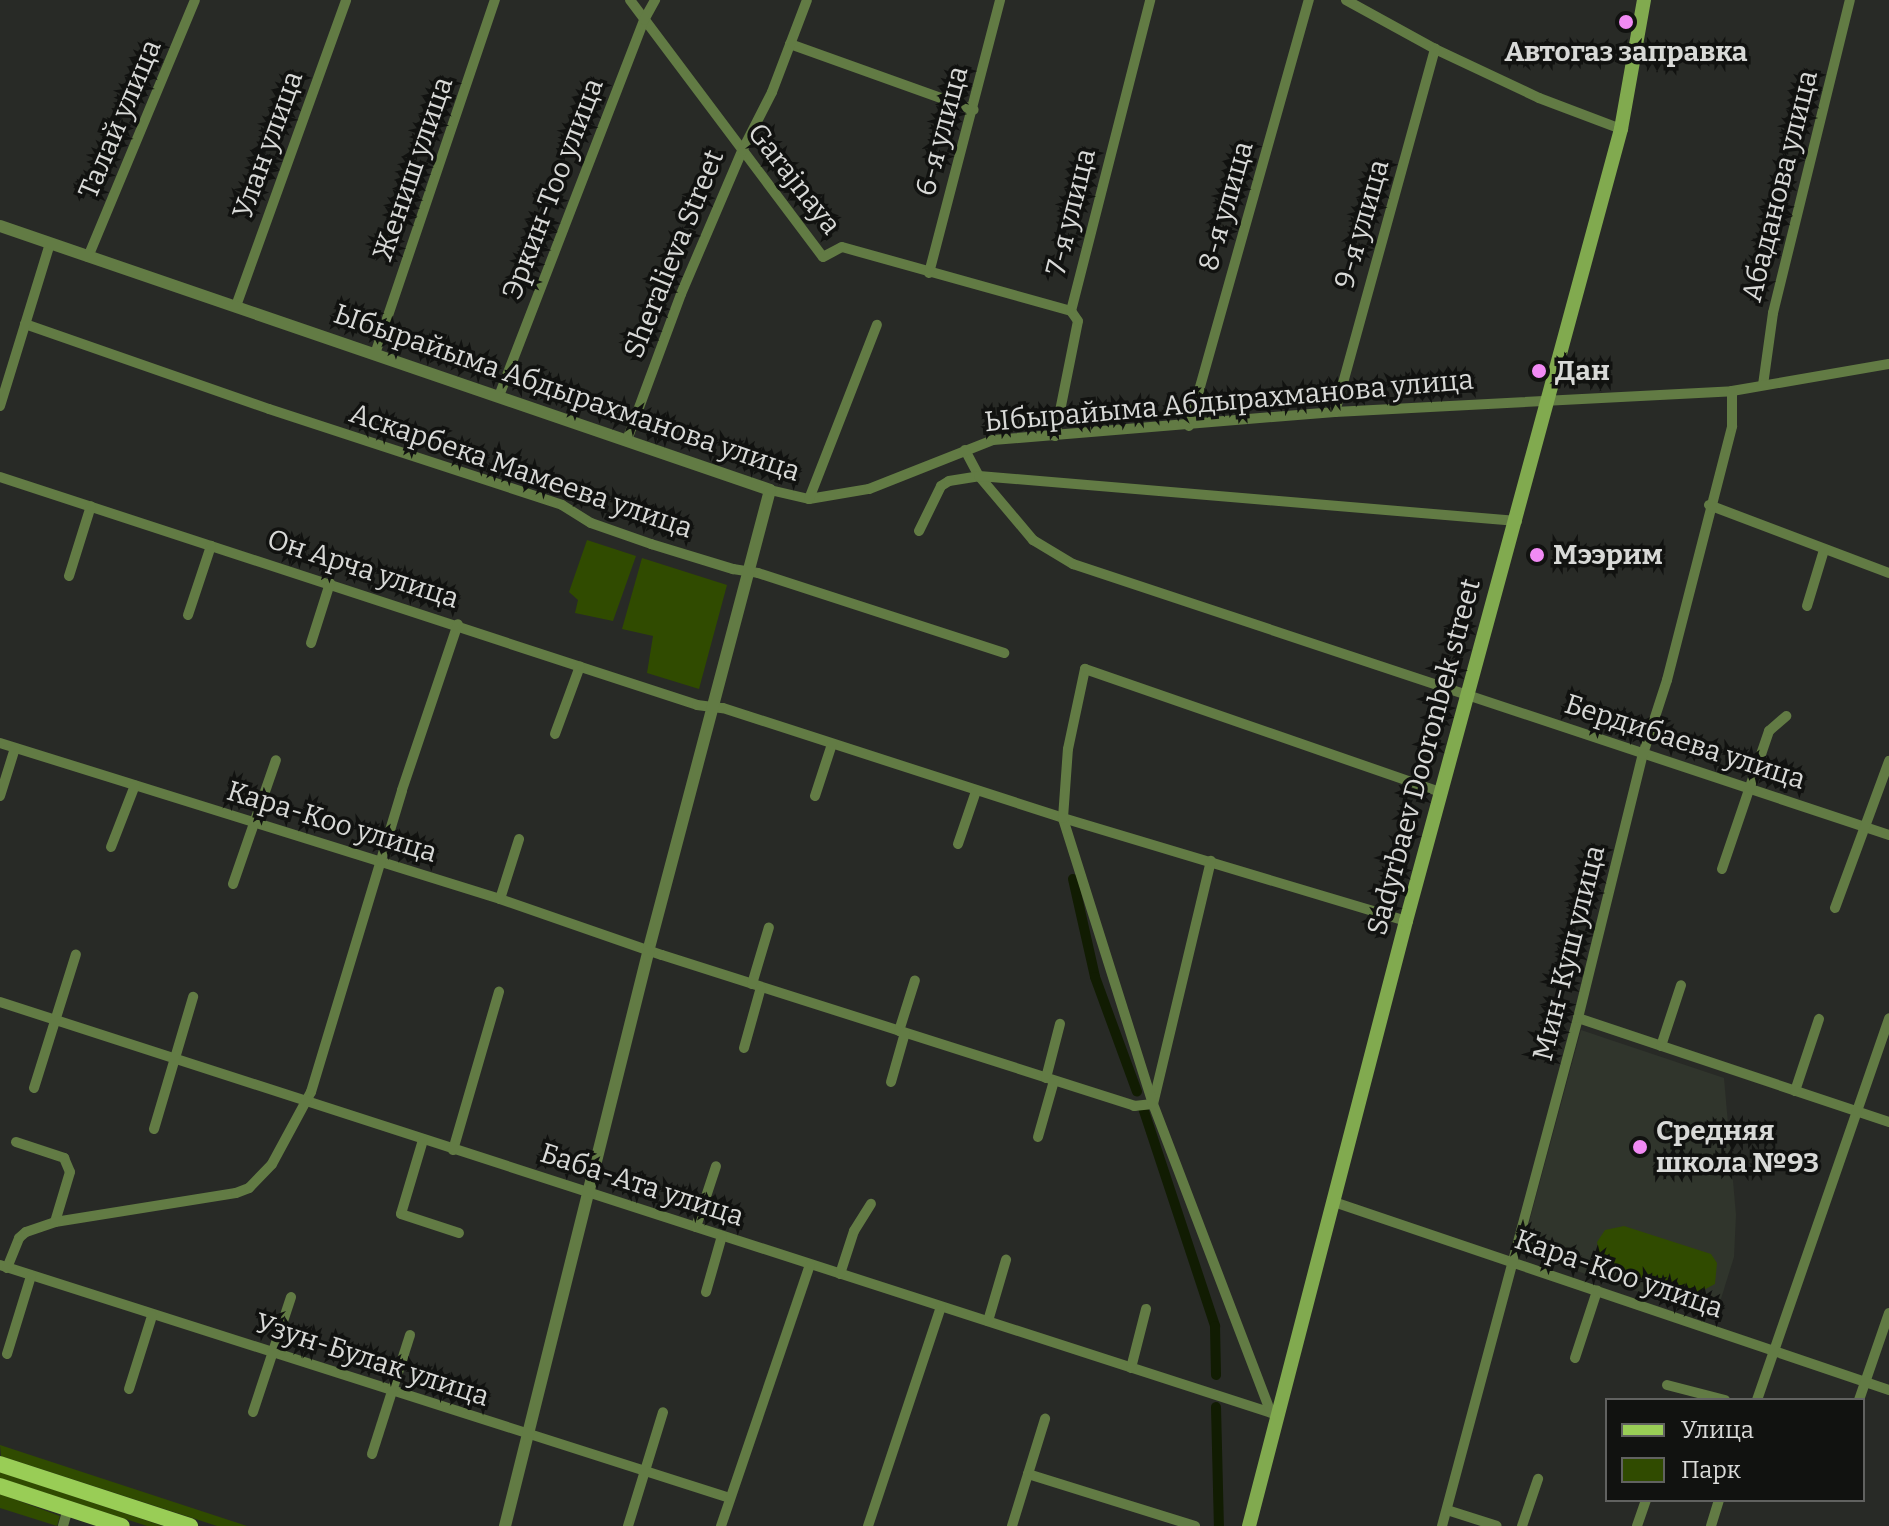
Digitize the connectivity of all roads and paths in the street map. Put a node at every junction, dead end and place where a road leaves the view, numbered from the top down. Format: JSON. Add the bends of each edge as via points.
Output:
{"nodes":[{"id":1,"x":195,"y":0,"type":"edge"},
{"id":2,"x":346,"y":0,"type":"edge"},
{"id":3,"x":495,"y":0,"type":"edge"},
{"id":4,"x":630,"y":0,"type":"edge"},
{"id":5,"x":655,"y":0,"type":"edge"},
{"id":6,"x":807,"y":0,"type":"edge"},
{"id":7,"x":1000,"y":0,"type":"edge"},
{"id":8,"x":1150,"y":0,"type":"edge"},
{"id":9,"x":1309,"y":0,"type":"edge"},
{"id":10,"x":1346,"y":0,"type":"edge"},
{"id":11,"x":1644,"y":0,"type":"edge"},
{"id":12,"x":1850,"y":0,"type":"edge"},
{"id":13,"x":644,"y":20,"type":"junction"},
{"id":14,"x":790,"y":44,"type":"junction"},
{"id":15,"x":1435,"y":49,"type":"junction"},
{"id":16,"x":974,"y":110,"type":"junction"},
{"id":17,"x":1621,"y":129,"type":"junction"},
{"id":18,"x":742,"y":151,"type":"junction"},
{"id":19,"x":0,"y":226,"type":"edge"},
{"id":20,"x":50,"y":243,"type":"junction"},
{"id":21,"x":88,"y":257,"type":"junction"},
{"id":22,"x":929,"y":273,"type":"junction"},
{"id":23,"x":236,"y":306,"type":"junction"},
{"id":24,"x":1071,"y":311,"type":"junction"},
{"id":25,"x":25,"y":324,"type":"junction"},
{"id":26,"x":877,"y":325,"type":"dead end"},
{"id":27,"x":375,"y":354,"type":"junction"},
{"id":28,"x":1889,"y":364,"type":"edge"},
{"id":29,"x":1763,"y":385,"type":"junction"},
{"id":30,"x":1732,"y":391,"type":"junction"},
{"id":31,"x":499,"y":396,"type":"junction"},
{"id":32,"x":1548,"y":398,"type":"junction"},
{"id":33,"x":0,"y":406,"type":"edge"},
{"id":34,"x":1335,"y":412,"type":"junction"},
{"id":35,"x":1189,"y":426,"type":"junction"},
{"id":36,"x":1055,"y":436,"type":"junction"},
{"id":37,"x":627,"y":440,"type":"junction"},
{"id":38,"x":965,"y":450,"type":"junction"},
{"id":39,"x":979,"y":476,"type":"junction"},
{"id":40,"x":0,"y":477,"type":"edge"},
{"id":41,"x":770,"y":490,"type":"junction"},
{"id":42,"x":809,"y":499,"type":"junction"},
{"id":43,"x":1709,"y":505,"type":"junction"},
{"id":44,"x":91,"y":506,"type":"junction"},
{"id":45,"x":1517,"y":521,"type":"junction"},
{"id":46,"x":919,"y":531,"type":"dead end"},
{"id":47,"x":211,"y":546,"type":"junction"},
{"id":48,"x":1824,"y":550,"type":"junction"},
{"id":49,"x":746,"y":572,"type":"junction"},
{"id":50,"x":1889,"y":573,"type":"edge"},
{"id":51,"x":69,"y":576,"type":"dead end"},
{"id":52,"x":330,"y":583,"type":"junction"},
{"id":53,"x":1807,"y":606,"type":"dead end"},
{"id":54,"x":188,"y":615,"type":"dead end"},
{"id":55,"x":458,"y":624,"type":"junction"},
{"id":56,"x":311,"y":643,"type":"dead end"},
{"id":57,"x":1004,"y":653,"type":"dead end"},
{"id":58,"x":580,"y":666,"type":"junction"},
{"id":59,"x":1467,"y":696,"type":"junction"},
{"id":60,"x":711,"y":707,"type":"junction"},
{"id":61,"x":1786,"y":716,"type":"dead end"},
{"id":62,"x":555,"y":734,"type":"dead end"},
{"id":63,"x":0,"y":743,"type":"edge"},
{"id":64,"x":832,"y":744,"type":"junction"},
{"id":65,"x":15,"y":748,"type":"junction"},
{"id":66,"x":1643,"y":754,"type":"junction"},
{"id":67,"x":276,"y":760,"type":"dead end"},
{"id":68,"x":1889,"y":761,"type":"edge"},
{"id":69,"x":135,"y":785,"type":"junction"},
{"id":70,"x":1747,"y":786,"type":"junction"},
{"id":71,"x":976,"y":791,"type":"junction"},
{"id":72,"x":1441,"y":792,"type":"junction"},
{"id":73,"x":0,"y":796,"type":"edge"},
{"id":74,"x":815,"y":796,"type":"dead end"},
{"id":75,"x":1063,"y":818,"type":"junction"},
{"id":76,"x":255,"y":823,"type":"junction"},
{"id":77,"x":1864,"y":826,"type":"junction"},
{"id":78,"x":1889,"y":835,"type":"edge"},
{"id":79,"x":519,"y":839,"type":"dead end"},
{"id":80,"x":958,"y":844,"type":"dead end"},
{"id":81,"x":111,"y":847,"type":"dead end"},
{"id":82,"x":1211,"y":861,"type":"junction"},
{"id":83,"x":383,"y":863,"type":"junction"},
{"id":84,"x":1722,"y":869,"type":"dead end"},
{"id":85,"x":233,"y":884,"type":"dead end"},
{"id":86,"x":500,"y":899,"type":"junction"},
{"id":87,"x":1835,"y":908,"type":"dead end"},
{"id":88,"x":1406,"y":921,"type":"junction"},
{"id":89,"x":769,"y":927,"type":"dead end"},
{"id":90,"x":649,"y":949,"type":"junction"},
{"id":91,"x":76,"y":954,"type":"dead end"},
{"id":92,"x":915,"y":980,"type":"dead end"},
{"id":93,"x":1681,"y":985,"type":"dead end"},
{"id":94,"x":757,"y":986,"type":"junction"},
{"id":95,"x":499,"y":992,"type":"dead end"},
{"id":96,"x":193,"y":997,"type":"dead end"},
{"id":97,"x":0,"y":1002,"type":"edge"},
{"id":98,"x":1578,"y":1018,"type":"junction"},
{"id":99,"x":1889,"y":1018,"type":"edge"},
{"id":100,"x":1819,"y":1019,"type":"dead end"},
{"id":101,"x":56,"y":1021,"type":"junction"},
{"id":102,"x":1060,"y":1024,"type":"dead end"},
{"id":103,"x":902,"y":1032,"type":"junction"},
{"id":104,"x":1661,"y":1046,"type":"junction"},
{"id":105,"x":744,"y":1048,"type":"dead end"},
{"id":106,"x":172,"y":1060,"type":"junction"},
{"id":107,"x":1050,"y":1080,"type":"junction"},
{"id":108,"x":891,"y":1082,"type":"dead end"},
{"id":109,"x":34,"y":1088,"type":"dead end"},
{"id":110,"x":1795,"y":1091,"type":"junction"},
{"id":111,"x":305,"y":1103,"type":"junction"},
{"id":112,"x":1153,"y":1104,"type":"junction"},
{"id":113,"x":1858,"y":1112,"type":"junction"},
{"id":114,"x":1889,"y":1122,"type":"edge"},
{"id":115,"x":154,"y":1129,"type":"dead end"},
{"id":116,"x":1038,"y":1137,"type":"dead end"},
{"id":117,"x":423,"y":1140,"type":"junction"},
{"id":118,"x":16,"y":1142,"type":"dead end"},
{"id":119,"x":453,"y":1150,"type":"junction"},
{"id":120,"x":716,"y":1166,"type":"dead end"},
{"id":121,"x":590,"y":1193,"type":"junction"},
{"id":122,"x":1334,"y":1202,"type":"junction"},
{"id":123,"x":871,"y":1204,"type":"dead end"},
{"id":124,"x":55,"y":1222,"type":"junction"},
{"id":125,"x":696,"y":1227,"type":"junction"},
{"id":126,"x":459,"y":1233,"type":"dead end"},
{"id":127,"x":722,"y":1236,"type":"junction"},
{"id":128,"x":1006,"y":1260,"type":"dead end"},
{"id":129,"x":1513,"y":1263,"type":"junction"},
{"id":130,"x":810,"y":1265,"type":"junction"},
{"id":131,"x":4,"y":1267,"type":"edge"},
{"id":132,"x":840,"y":1274,"type":"junction"},
{"id":133,"x":31,"y":1276,"type":"junction"},
{"id":134,"x":1597,"y":1291,"type":"junction"},
{"id":135,"x":706,"y":1292,"type":"dead end"},
{"id":136,"x":291,"y":1297,"type":"dead end"},
{"id":137,"x":941,"y":1307,"type":"junction"},
{"id":138,"x":1146,"y":1309,"type":"dead end"},
{"id":139,"x":1889,"y":1313,"type":"edge"},
{"id":140,"x":152,"y":1316,"type":"junction"},
{"id":141,"x":988,"y":1321,"type":"junction"},
{"id":142,"x":410,"y":1335,"type":"dead end"},
{"id":143,"x":274,"y":1353,"type":"junction"},
{"id":144,"x":1774,"y":1353,"type":"junction"},
{"id":145,"x":7,"y":1354,"type":"dead end"},
{"id":146,"x":1575,"y":1358,"type":"dead end"},
{"id":147,"x":1131,"y":1368,"type":"junction"},
{"id":148,"x":1866,"y":1382,"type":"junction"},
{"id":149,"x":1667,"y":1385,"type":"dead end"},
{"id":150,"x":129,"y":1389,"type":"dead end"},
{"id":151,"x":393,"y":1389,"type":"junction"},
{"id":152,"x":1889,"y":1390,"type":"edge"},
{"id":153,"x":1717,"y":1398,"type":"edge"},
{"id":154,"x":1758,"y":1398,"type":"edge"},
{"id":155,"x":1860,"y":1398,"type":"edge"},
{"id":156,"x":253,"y":1412,"type":"dead end"},
{"id":157,"x":663,"y":1412,"type":"dead end"},
{"id":158,"x":1274,"y":1414,"type":"junction"},
{"id":159,"x":1045,"y":1419,"type":"dead end"},
{"id":160,"x":526,"y":1436,"type":"junction"},
{"id":161,"x":372,"y":1454,"type":"dead end"},
{"id":162,"x":0,"y":1464,"type":"edge"},
{"id":163,"x":645,"y":1472,"type":"junction"},
{"id":164,"x":1028,"y":1474,"type":"junction"},
{"id":165,"x":1538,"y":1479,"type":"dead end"},
{"id":166,"x":0,"y":1486,"type":"edge"},
{"id":167,"x":730,"y":1498,"type":"junction"},
{"id":168,"x":1645,"y":1502,"type":"edge"},
{"id":169,"x":1718,"y":1502,"type":"edge"},
{"id":170,"x":68,"y":1508,"type":"junction"},
{"id":171,"x":1447,"y":1510,"type":"junction"},
{"id":172,"x":63,"y":1526,"type":"edge"},
{"id":173,"x":122,"y":1526,"type":"edge"},
{"id":174,"x":190,"y":1526,"type":"edge"},
{"id":175,"x":505,"y":1526,"type":"edge"},
{"id":176,"x":628,"y":1526,"type":"edge"},
{"id":177,"x":721,"y":1526,"type":"edge"},
{"id":178,"x":868,"y":1526,"type":"edge"},
{"id":179,"x":1012,"y":1526,"type":"edge"},
{"id":180,"x":1195,"y":1526,"type":"edge"},
{"id":181,"x":1249,"y":1526,"type":"edge"},
{"id":182,"x":1442,"y":1526,"type":"edge"},
{"id":183,"x":1497,"y":1526,"type":"edge"},
{"id":184,"x":1522,"y":1526,"type":"edge"},
{"id":185,"x":1637,"y":1526,"type":"edge"},
{"id":186,"x":1711,"y":1526,"type":"edge"}],
"edges":[{"from":1,"to":21,"type":"street","name":"Талай улица"},
{"from":2,"to":23,"type":"street","name":"Улан улица"},
{"from":3,"to":27,"type":"street","name":"Жениш улица"},
{"from":4,"to":13,"type":"street","name":"Garajnaya"},
{"from":5,"to":13,"type":"street","name":"Эркин-Тоо улица"},
{"from":6,"to":14,"type":"street","name":"Sheralieva Street"},
{"from":7,"to":16,"type":"street","name":"6-я улица"},
{"from":8,"to":24,"type":"street","name":"7-я улица"},
{"from":9,"to":35,"type":"street","name":"8-я улица"},
{"from":10,"to":15,"type":"street"},
{"from":11,"to":17,"type":"main road","name":"Sadyrbaev Dooronbek street"},
{"from":12,"to":29,"type":"street","name":"Абаданова улица","via":[[1773,313]]},
{"from":13,"to":18,"type":"street","name":"Garajnaya"},
{"from":13,"to":31,"type":"street","name":"Эркин-Тоо улица"},
{"from":14,"to":16,"type":"street"},
{"from":14,"to":18,"type":"street","name":"Sheralieva Street"},
{"from":15,"to":17,"type":"street"},
{"from":15,"to":34,"type":"street","name":"9-я улица"},
{"from":16,"to":22,"type":"street","name":"6-я улица"},
{"from":17,"to":32,"type":"main road","name":"Sadyrbaev Dooronbek street"},
{"from":18,"to":22,"type":"street","name":"Garajnaya","via":[[823,257],[842,247]]},
{"from":18,"to":37,"type":"street","name":"Sheralieva Street"},
{"from":19,"to":20,"type":"street","name":"Ыбырайыма Абдырахманова улица"},
{"from":20,"to":21,"type":"street","name":"Ыбырайыма Абдырахманова улица"},
{"from":20,"to":25,"type":"street"},
{"from":21,"to":23,"type":"street","name":"Ыбырайыма Абдырахманова улица"},
{"from":22,"to":24,"type":"street","name":"Garajnaya"},
{"from":23,"to":27,"type":"street","name":"Ыбырайыма Абдырахманова улица"},
{"from":24,"to":36,"type":"street","name":"7-я улица","via":[[1078,321]]},
{"from":25,"to":33,"type":"street"},
{"from":25,"to":49,"type":"street","name":"Аскарбека Мамеева улица"},
{"from":26,"to":42,"type":"street"},
{"from":27,"to":31,"type":"street","name":"Ыбырайыма Абдырахманова улица"},
{"from":28,"to":29,"type":"street","name":"Ыбырайыма Абдырахманова улица"},
{"from":29,"to":30,"type":"street","name":"Ыбырайыма Абдырахманова улица"},
{"from":30,"to":32,"type":"street","name":"Ыбырайыма Абдырахманова улица"},
{"from":30,"to":43,"type":"street","name":"Мин-Куш улица","via":[[1732,426]]},
{"from":31,"to":37,"type":"street","name":"Ыбырайыма Абдырахманова улица"},
{"from":32,"to":34,"type":"street","name":"Ыбырайыма Абдырахманова улица"},
{"from":32,"to":45,"type":"main road","name":"Sadyrbaev Dooronbek street"},
{"from":34,"to":35,"type":"street","name":"Ыбырайыма Абдырахманова улица"},
{"from":35,"to":36,"type":"street","name":"Ыбырайыма Абдырахманова улица"},
{"from":36,"to":38,"type":"street","name":"Ыбырайыма Абдырахманова улица","via":[[993,440]]},
{"from":37,"to":41,"type":"street","name":"Ыбырайыма Абдырахманова улица"},
{"from":38,"to":39,"type":"street","name":"Бердибаева улица"},
{"from":38,"to":42,"type":"street","name":"Ыбырайыма Абдырахманова улица","via":[[869,489]]},
{"from":39,"to":45,"type":"street"},
{"from":39,"to":46,"type":"street","via":[[941,486]]},
{"from":39,"to":59,"type":"street","name":"Бердибаева улица","via":[[1033,540],[1073,564]]},
{"from":40,"to":44,"type":"street","name":"Он Арча улица"},
{"from":41,"to":42,"type":"street","name":"Ыбырайыма Абдырахманова улица"},
{"from":41,"to":49,"type":"street"},
{"from":43,"to":48,"type":"street"},
{"from":43,"to":66,"type":"street","name":"Мин-Куш улица","via":[[1667,680]]},
{"from":44,"to":47,"type":"street","name":"Он Арча улица"},
{"from":44,"to":51,"type":"street"},
{"from":45,"to":59,"type":"main road","name":"Sadyrbaev Dooronbek street"},
{"from":47,"to":52,"type":"street","name":"Он Арча улица"},
{"from":47,"to":54,"type":"street"},
{"from":48,"to":50,"type":"street"},
{"from":48,"to":53,"type":"street"},
{"from":49,"to":57,"type":"street","name":"Аскарбека Мамеева улица"},
{"from":49,"to":60,"type":"street"},
{"from":52,"to":55,"type":"street","name":"Он Арча улица"},
{"from":52,"to":56,"type":"street"},
{"from":55,"to":58,"type":"street","name":"Он Арча улица"},
{"from":55,"to":83,"type":"street"},
{"from":58,"to":60,"type":"street","name":"Он Арча улица"},
{"from":58,"to":62,"type":"street"},
{"from":59,"to":66,"type":"street","name":"Бердибаева улица"},
{"from":59,"to":72,"type":"main road","name":"Sadyrbaev Dooronbek street"},
{"from":60,"to":64,"type":"street","name":"Он Арча улица"},
{"from":60,"to":90,"type":"street"},
{"from":61,"to":70,"type":"street","via":[[1769,731]]},
{"from":63,"to":65,"type":"street","name":"Кара-Коо улица"},
{"from":64,"to":71,"type":"street","name":"Он Арча улица"},
{"from":64,"to":74,"type":"street"},
{"from":65,"to":69,"type":"street","name":"Кара-Коо улица"},
{"from":65,"to":73,"type":"street"},
{"from":66,"to":70,"type":"street","name":"Бердибаева улица"},
{"from":66,"to":98,"type":"street","name":"Мин-Куш улица"},
{"from":67,"to":76,"type":"street"},
{"from":68,"to":77,"type":"street"},
{"from":69,"to":76,"type":"street","name":"Кара-Коо улица"},
{"from":69,"to":81,"type":"street"},
{"from":70,"to":77,"type":"street","name":"Бердибаева улица"},
{"from":70,"to":84,"type":"street"},
{"from":71,"to":75,"type":"street","name":"Он Арча улица"},
{"from":71,"to":80,"type":"street"},
{"from":72,"to":75,"type":"street","via":[[1085,669],[1068,749]]},
{"from":72,"to":88,"type":"main road","name":"Sadyrbaev Dooronbek street"},
{"from":75,"to":82,"type":"street","name":"Он Арча улица"},
{"from":75,"to":112,"type":"street"},
{"from":76,"to":83,"type":"street","name":"Кара-Коо улица"},
{"from":76,"to":85,"type":"street"},
{"from":77,"to":78,"type":"street","name":"Бердибаева улица"},
{"from":77,"to":87,"type":"street"},
{"from":79,"to":86,"type":"street"},
{"from":82,"to":88,"type":"street","name":"Он Арча улица"},
{"from":82,"to":112,"type":"street"},
{"from":83,"to":86,"type":"street","name":"Кара-Коо улица"},
{"from":83,"to":111,"type":"street"},
{"from":86,"to":90,"type":"street","name":"Кара-Коо улица"},
{"from":88,"to":122,"type":"main road","name":"Sadyrbaev Dooronbek street"},
{"from":89,"to":94,"type":"street"},
{"from":90,"to":94,"type":"street","name":"Кара-Коо улица"},
{"from":90,"to":121,"type":"street"},
{"from":91,"to":101,"type":"street"},
{"from":92,"to":103,"type":"street"},
{"from":93,"to":104,"type":"street"},
{"from":94,"to":103,"type":"street","name":"Кара-Коо улица"},
{"from":94,"to":105,"type":"street"},
{"from":95,"to":119,"type":"street"},
{"from":96,"to":106,"type":"street"},
{"from":97,"to":101,"type":"street","name":"Баба-Ата улица"},
{"from":98,"to":104,"type":"street"},
{"from":98,"to":129,"type":"street","name":"Мин-Куш улица"},
{"from":99,"to":113,"type":"street"},
{"from":100,"to":110,"type":"street"},
{"from":101,"to":106,"type":"street","name":"Баба-Ата улица"},
{"from":101,"to":109,"type":"street"},
{"from":102,"to":107,"type":"street"},
{"from":103,"to":107,"type":"street","name":"Кара-Коо улица"},
{"from":103,"to":108,"type":"street"},
{"from":104,"to":110,"type":"street"},
{"from":106,"to":111,"type":"street","name":"Баба-Ата улица"},
{"from":106,"to":115,"type":"street"},
{"from":107,"to":112,"type":"street","name":"Кара-Коо улица","via":[[1134,1106]]},
{"from":107,"to":116,"type":"street"},
{"from":110,"to":113,"type":"street"},
{"from":111,"to":117,"type":"street","name":"Баба-Ата улица"},
{"from":111,"to":124,"type":"street","via":[[272,1164],[249,1188]]},
{"from":112,"to":158,"type":"street"},
{"from":113,"to":114,"type":"street"},
{"from":113,"to":144,"type":"street"},
{"from":117,"to":119,"type":"street","name":"Баба-Ата улица"},
{"from":117,"to":126,"type":"street","via":[[401,1214]]},
{"from":118,"to":124,"type":"street","via":[[64,1158],[70,1172]]},
{"from":119,"to":121,"type":"street","name":"Баба-Ата улица"},
{"from":120,"to":125,"type":"street"},
{"from":121,"to":125,"type":"street","name":"Баба-Ата улица"},
{"from":121,"to":160,"type":"street"},
{"from":122,"to":129,"type":"street","name":"Кара-Коо улица"},
{"from":122,"to":158,"type":"main road","name":"Sadyrbaev Dooronbek street"},
{"from":123,"to":132,"type":"street","via":[[854,1231]]},
{"from":124,"to":131,"type":"street","via":[[19,1238]]},
{"from":125,"to":127,"type":"street","name":"Баба-Ата улица"},
{"from":127,"to":130,"type":"street","name":"Баба-Ата улица"},
{"from":127,"to":135,"type":"street"},
{"from":128,"to":141,"type":"street"},
{"from":129,"to":134,"type":"street","name":"Кара-Коо улица"},
{"from":129,"to":171,"type":"street","name":"Мин-Куш улица"},
{"from":130,"to":132,"type":"street","name":"Баба-Ата улица"},
{"from":130,"to":167,"type":"street"},
{"from":131,"to":133,"type":"street","name":"Узун-Булак улица"},
{"from":132,"to":137,"type":"street","name":"Баба-Ата улица"},
{"from":133,"to":140,"type":"street","name":"Узун-Булак улица"},
{"from":133,"to":145,"type":"street"},
{"from":134,"to":144,"type":"street","name":"Кара-Коо улица"},
{"from":134,"to":146,"type":"street"},
{"from":136,"to":143,"type":"street"},
{"from":137,"to":141,"type":"street","name":"Баба-Ата улица"},
{"from":137,"to":178,"type":"street"},
{"from":138,"to":147,"type":"street"},
{"from":139,"to":148,"type":"street"},
{"from":140,"to":143,"type":"street","name":"Узун-Булак улица"},
{"from":140,"to":150,"type":"street"},
{"from":141,"to":147,"type":"street","name":"Баба-Ата улица"},
{"from":142,"to":151,"type":"street"},
{"from":143,"to":151,"type":"street","name":"Узун-Булак улица"},
{"from":143,"to":156,"type":"street"},
{"from":144,"to":148,"type":"street","name":"Кара-Коо улица"},
{"from":144,"to":154,"type":"street"},
{"from":147,"to":158,"type":"street","name":"Баба-Ата улица"},
{"from":148,"to":152,"type":"street","name":"Кара-Коо улица"},
{"from":148,"to":155,"type":"street"},
{"from":149,"to":153,"type":"street"},
{"from":151,"to":160,"type":"street","name":"Узун-Булак улица"},
{"from":151,"to":161,"type":"street"},
{"from":157,"to":163,"type":"street"},
{"from":158,"to":181,"type":"main road","name":"Sadyrbaev Dooronbek street"},
{"from":159,"to":164,"type":"street"},
{"from":160,"to":163,"type":"street","name":"Узун-Булак улица"},
{"from":160,"to":175,"type":"street"},
{"from":162,"to":174,"type":"main road"},
{"from":163,"to":167,"type":"street","name":"Узун-Булак улица"},
{"from":163,"to":176,"type":"street"},
{"from":164,"to":179,"type":"street"},
{"from":164,"to":180,"type":"street"},
{"from":165,"to":184,"type":"street"},
{"from":166,"to":170,"type":"main road"},
{"from":167,"to":177,"type":"street"},
{"from":168,"to":185,"type":"street"},
{"from":169,"to":186,"type":"street"},
{"from":170,"to":172,"type":"street"},
{"from":170,"to":173,"type":"main road"},
{"from":171,"to":182,"type":"street","name":"Мин-Куш улица"},
{"from":171,"to":183,"type":"street"}]}
